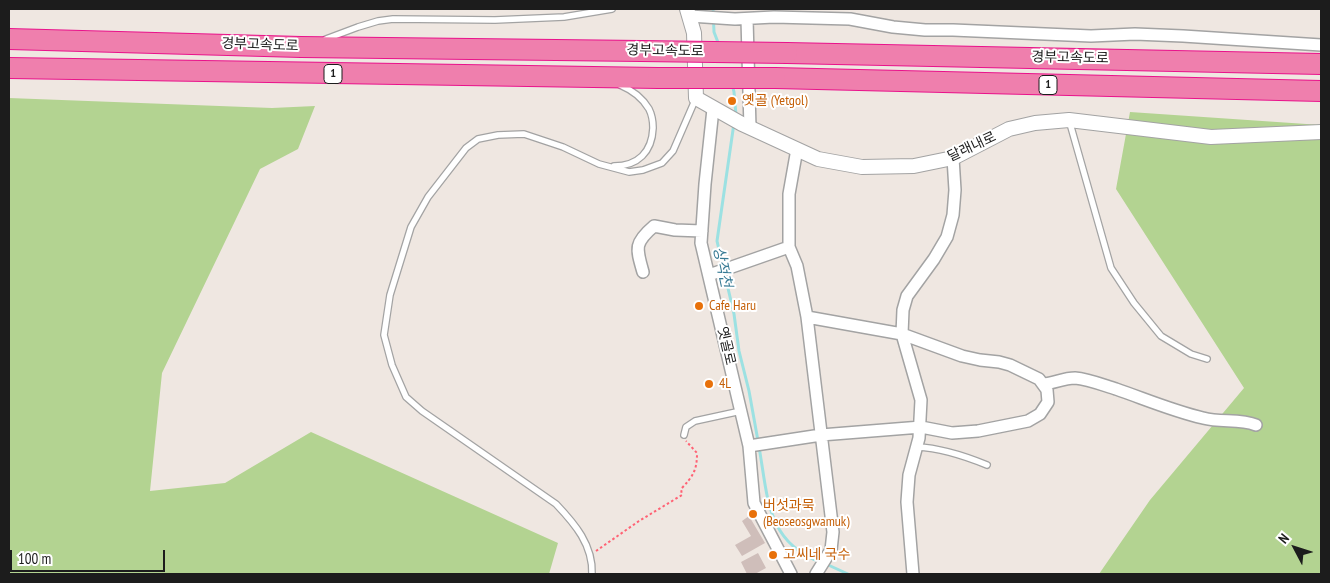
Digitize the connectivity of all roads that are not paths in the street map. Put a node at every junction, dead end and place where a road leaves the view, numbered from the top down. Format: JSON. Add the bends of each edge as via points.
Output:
{"nodes":[{"id":1,"x":612,"y":9,"type":"edge"},
{"id":2,"x":686,"y":11,"type":"edge"},
{"id":3,"x":741,"y":19,"type":"junction"},
{"id":4,"x":9,"y":39,"type":"edge"},
{"id":5,"x":1321,"y":45,"type":"edge"},
{"id":6,"x":302,"y":46,"type":"junction"},
{"id":7,"x":1321,"y":64,"type":"edge"},
{"id":8,"x":9,"y":68,"type":"edge"},
{"id":9,"x":591,"y":77,"type":"junction"},
{"id":10,"x":1321,"y":91,"type":"edge"},
{"id":11,"x":696,"y":98,"type":"junction"},
{"id":12,"x":719,"y":112,"type":"junction"},
{"id":13,"x":1069,"y":120,"type":"junction"},
{"id":14,"x":746,"y":126,"type":"junction"},
{"id":15,"x":1321,"y":132,"type":"edge"},
{"id":16,"x":797,"y":149,"type":"junction"},
{"id":17,"x":953,"y":158,"type":"junction"},
{"id":18,"x":599,"y":164,"type":"junction"},
{"id":19,"x":702,"y":232,"type":"junction"},
{"id":20,"x":789,"y":248,"type":"junction"},
{"id":21,"x":643,"y":272,"type":"dead end"},
{"id":22,"x":713,"y":273,"type":"junction"},
{"id":23,"x":807,"y":317,"type":"junction"},
{"id":24,"x":902,"y":334,"type":"junction"},
{"id":25,"x":1207,"y":358,"type":"dead end"},
{"id":26,"x":1044,"y":384,"type":"junction"},
{"id":27,"x":741,"y":411,"type":"junction"},
{"id":28,"x":1256,"y":425,"type":"dead end"},
{"id":29,"x":921,"y":427,"type":"junction"},
{"id":30,"x":684,"y":435,"type":"road end"},
{"id":31,"x":821,"y":435,"type":"junction"},
{"id":32,"x":748,"y":446,"type":"junction"},
{"id":33,"x":917,"y":447,"type":"junction"},
{"id":34,"x":987,"y":465,"type":"dead end"},
{"id":35,"x":817,"y":572,"type":"edge"},
{"id":36,"x":592,"y":574,"type":"edge"},
{"id":37,"x":791,"y":574,"type":"edge"},
{"id":38,"x":913,"y":574,"type":"edge"}],
"edges":[{"from":1,"to":6,"type":"lane","via":[[564,17],[393,19]]},
{"from":2,"to":3,"type":"street"},
{"from":2,"to":11,"type":"street","via":[[694,34]]},
{"from":3,"to":5,"type":"street","via":[[850,19],[925,30],[1092,36],[1135,34]]},
{"from":3,"to":14,"type":"street"},
{"from":4,"to":6,"type":"highway","name":"경부고속도로","number":"1"},
{"from":6,"to":7,"type":"highway","name":"경부고속도로","number":"1","bridge":true,"via":[[787,52]]},
{"from":8,"to":9,"type":"highway","name":"경부고속도로","number":"1"},
{"from":9,"to":10,"type":"highway","name":"경부고속도로","number":"1","bridge":true,"via":[[775,78]]},
{"from":9,"to":18,"type":"lane","via":[[634,92],[646,105],[653,120],[652,140],[638,160],[627,165]]},
{"from":11,"to":12,"type":"street","name":"달래내로"},
{"from":11,"to":18,"type":"lane","via":[[673,152],[662,163],[628,172]]},
{"from":12,"to":14,"type":"street","name":"달래내로"},
{"from":12,"to":19,"type":"street","name":"옛골로","via":[[705,184]]},
{"from":13,"to":15,"type":"street","name":"달래내로","via":[[1212,137]]},
{"from":13,"to":17,"type":"street","name":"달래내로","via":[[1035,122],[1009,129]]},
{"from":13,"to":25,"type":"lane","via":[[1111,268],[1160,336],[1191,354]]},
{"from":14,"to":16,"type":"street","name":"달래내로"},
{"from":16,"to":17,"type":"street","name":"달래내로","via":[[818,159],[862,167],[914,166]]},
{"from":16,"to":20,"type":"street","via":[[789,194]]},
{"from":17,"to":24,"type":"street","via":[[953,215],[943,245],[907,296]]},
{"from":18,"to":36,"type":"lane","via":[[524,134],[478,139],[466,148],[428,197],[411,227],[390,295],[384,335],[406,397],[556,504],[574,522],[588,545]]},
{"from":19,"to":21,"type":"street","via":[[654,226],[642,236],[636,250]]},
{"from":19,"to":22,"type":"street","name":"옛골로","via":[[701,243]]},
{"from":20,"to":22,"type":"street"},
{"from":20,"to":23,"type":"street","via":[[797,266]]},
{"from":22,"to":27,"type":"street","name":"옛골로"},
{"from":23,"to":24,"type":"street"},
{"from":23,"to":31,"type":"street"},
{"from":24,"to":26,"type":"street","via":[[962,356],[1010,365],[1034,375]]},
{"from":24,"to":29,"type":"street","via":[[921,400]]},
{"from":26,"to":28,"type":"street","via":[[1082,379],[1201,418]]},
{"from":26,"to":29,"type":"street","via":[[1048,402],[1040,414],[1028,421],[970,432],[952,433]]},
{"from":27,"to":30,"type":"lane","via":[[695,421],[686,427]]},
{"from":27,"to":32,"type":"street","name":"옛골로"},
{"from":29,"to":31,"type":"street"},
{"from":29,"to":33,"type":"street"},
{"from":31,"to":32,"type":"street"},
{"from":31,"to":35,"type":"street","via":[[833,540]]},
{"from":32,"to":37,"type":"street","name":"옛골로","via":[[754,503]]},
{"from":33,"to":34,"type":"lane","via":[[930,447]]},
{"from":33,"to":38,"type":"street","via":[[909,475],[907,502]]}]}
